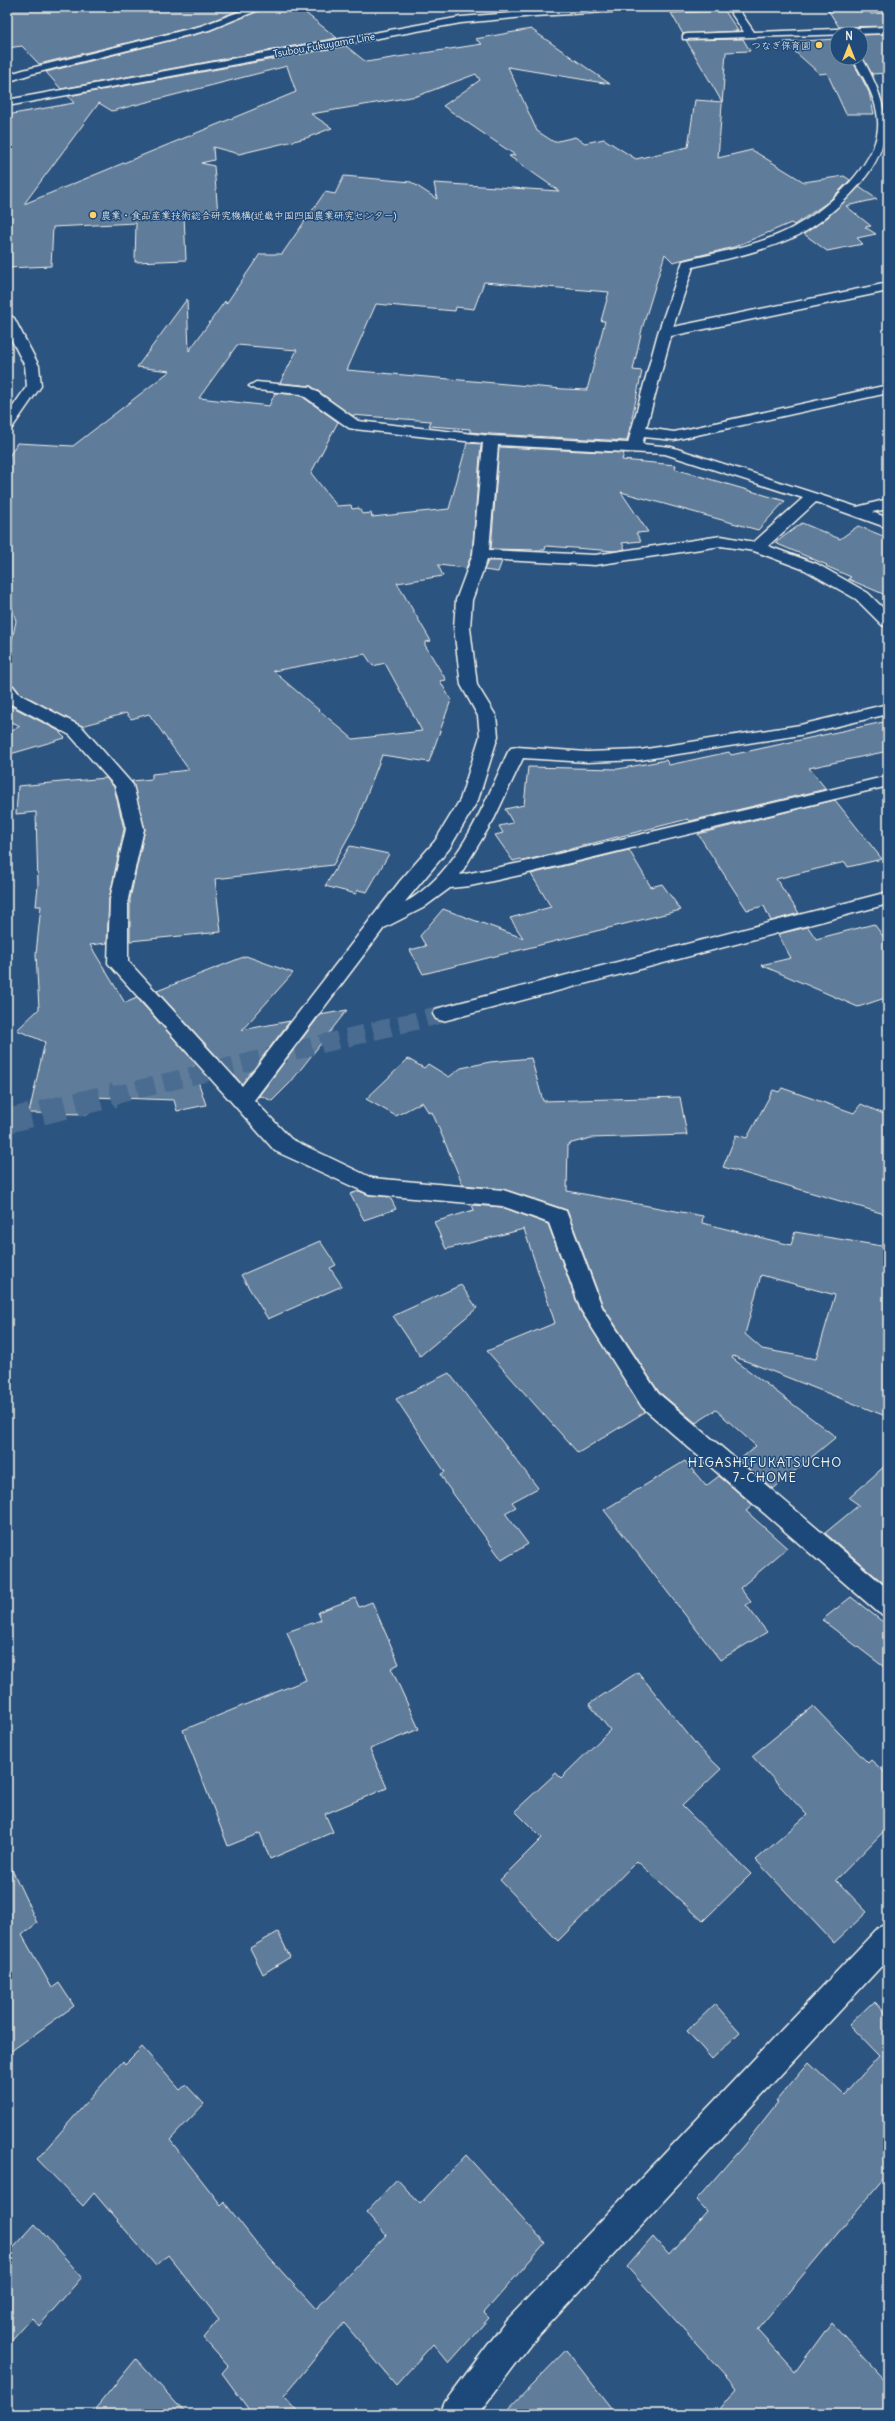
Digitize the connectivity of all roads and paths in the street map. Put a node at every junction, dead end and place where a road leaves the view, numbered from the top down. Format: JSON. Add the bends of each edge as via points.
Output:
{"nodes":[{"id":1,"x":261,"y":7,"type":"edge"},
{"id":2,"x":643,"y":7,"type":"edge"},
{"id":3,"x":732,"y":7,"type":"edge"},
{"id":4,"x":580,"y":8,"type":"edge"},
{"id":5,"x":888,"y":30,"type":"edge"},
{"id":6,"x":869,"y":31,"type":"edge"},
{"id":7,"x":829,"y":33,"type":"edge"},
{"id":8,"x":751,"y":35,"type":"junction"},
{"id":9,"x":687,"y":37,"type":"dead end"},
{"id":10,"x":863,"y":66,"type":"edge"},
{"id":11,"x":7,"y":79,"type":"edge"},
{"id":12,"x":883,"y":94,"type":"edge"},
{"id":13,"x":7,"y":103,"type":"edge"},
{"id":14,"x":886,"y":128,"type":"edge"},
{"id":15,"x":888,"y":288,"type":"edge"},
{"id":16,"x":7,"y":318,"type":"edge"},
{"id":17,"x":665,"y":333,"type":"junction"},
{"id":18,"x":256,"y":386,"type":"dead end"},
{"id":19,"x":888,"y":389,"type":"edge"},
{"id":20,"x":7,"y":425,"type":"edge"},
{"id":21,"x":639,"y":432,"type":"junction"},
{"id":22,"x":491,"y":440,"type":"junction"},
{"id":23,"x":634,"y":447,"type":"junction"},
{"id":24,"x":814,"y":496,"type":"junction"},
{"id":25,"x":888,"y":504,"type":"edge"},
{"id":26,"x":858,"y":511,"type":"junction"},
{"id":27,"x":888,"y":522,"type":"edge"},
{"id":28,"x":757,"y":547,"type":"junction"},
{"id":29,"x":481,"y":554,"type":"junction"},
{"id":30,"x":888,"y":622,"type":"edge"},
{"id":31,"x":7,"y":690,"type":"edge"},
{"id":32,"x":888,"y":709,"type":"edge"},
{"id":33,"x":888,"y":781,"type":"edge"},
{"id":34,"x":445,"y":882,"type":"junction"},
{"id":35,"x":888,"y":898,"type":"edge"},
{"id":36,"x":379,"y":924,"type":"junction"},
{"id":37,"x":443,"y":1014,"type":"tunnel mouth"},
{"id":38,"x":242,"y":1101,"type":"junction"},
{"id":39,"x":888,"y":1605,"type":"edge"},
{"id":40,"x":888,"y":1938,"type":"edge"},
{"id":41,"x":457,"y":2414,"type":"edge"}],
"edges":[{"from":1,"to":11,"type":"street","via":[[205,28]]},
{"from":2,"to":4,"type":"street","name":"Tsubou Fukuyama Line"},
{"from":3,"to":8,"type":"street"},
{"from":4,"to":13,"type":"street","name":"Tsubou Fukuyama Line","via":[[461,20]]},
{"from":5,"to":6,"type":"street"},
{"from":7,"to":8,"type":"street"},
{"from":8,"to":9,"type":"street"},
{"from":10,"to":12,"type":"street"},
{"from":12,"to":14,"type":"street"},
{"from":14,"to":17,"type":"street","via":[[879,160],[835,203],[799,229],[764,245],[686,264]]},
{"from":15,"to":17,"type":"street"},
{"from":16,"to":20,"type":"street","via":[[32,366],[34,386]]},
{"from":17,"to":21,"type":"street"},
{"from":18,"to":22,"type":"street","via":[[305,390],[354,425]]},
{"from":19,"to":21,"type":"street","via":[[674,436]]},
{"from":21,"to":23,"type":"street"},
{"from":22,"to":23,"type":"street"},
{"from":22,"to":29,"type":"street"},
{"from":23,"to":24,"type":"street","via":[[666,450]]},
{"from":24,"to":26,"type":"street"},
{"from":24,"to":28,"type":"street"},
{"from":25,"to":26,"type":"street"},
{"from":26,"to":27,"type":"street"},
{"from":28,"to":29,"type":"street","via":[[721,540],[595,560]]},
{"from":28,"to":30,"type":"street","via":[[812,567],[862,596]]},
{"from":29,"to":36,"type":"street","via":[[464,600],[462,628],[469,685],[487,716],[490,736],[469,800],[442,845],[407,885]]},
{"from":31,"to":38,"type":"street","via":[[13,698],[76,732],[124,785],[135,829],[119,899],[118,963]]},
{"from":32,"to":34,"type":"street","via":[[800,730],[640,755],[587,757],[516,752],[490,811],[466,854]]},
{"from":33,"to":34,"type":"street","via":[[520,869],[470,880]]},
{"from":34,"to":36,"type":"street","via":[[416,904]]},
{"from":35,"to":37,"type":"street"},
{"from":36,"to":38,"type":"street"},
{"from":38,"to":39,"type":"street","via":[[283,1145],[369,1186],[504,1198],[558,1217],[592,1310],[650,1400]]},
{"from":40,"to":41,"type":"street","via":[[518,2333]]}]}
